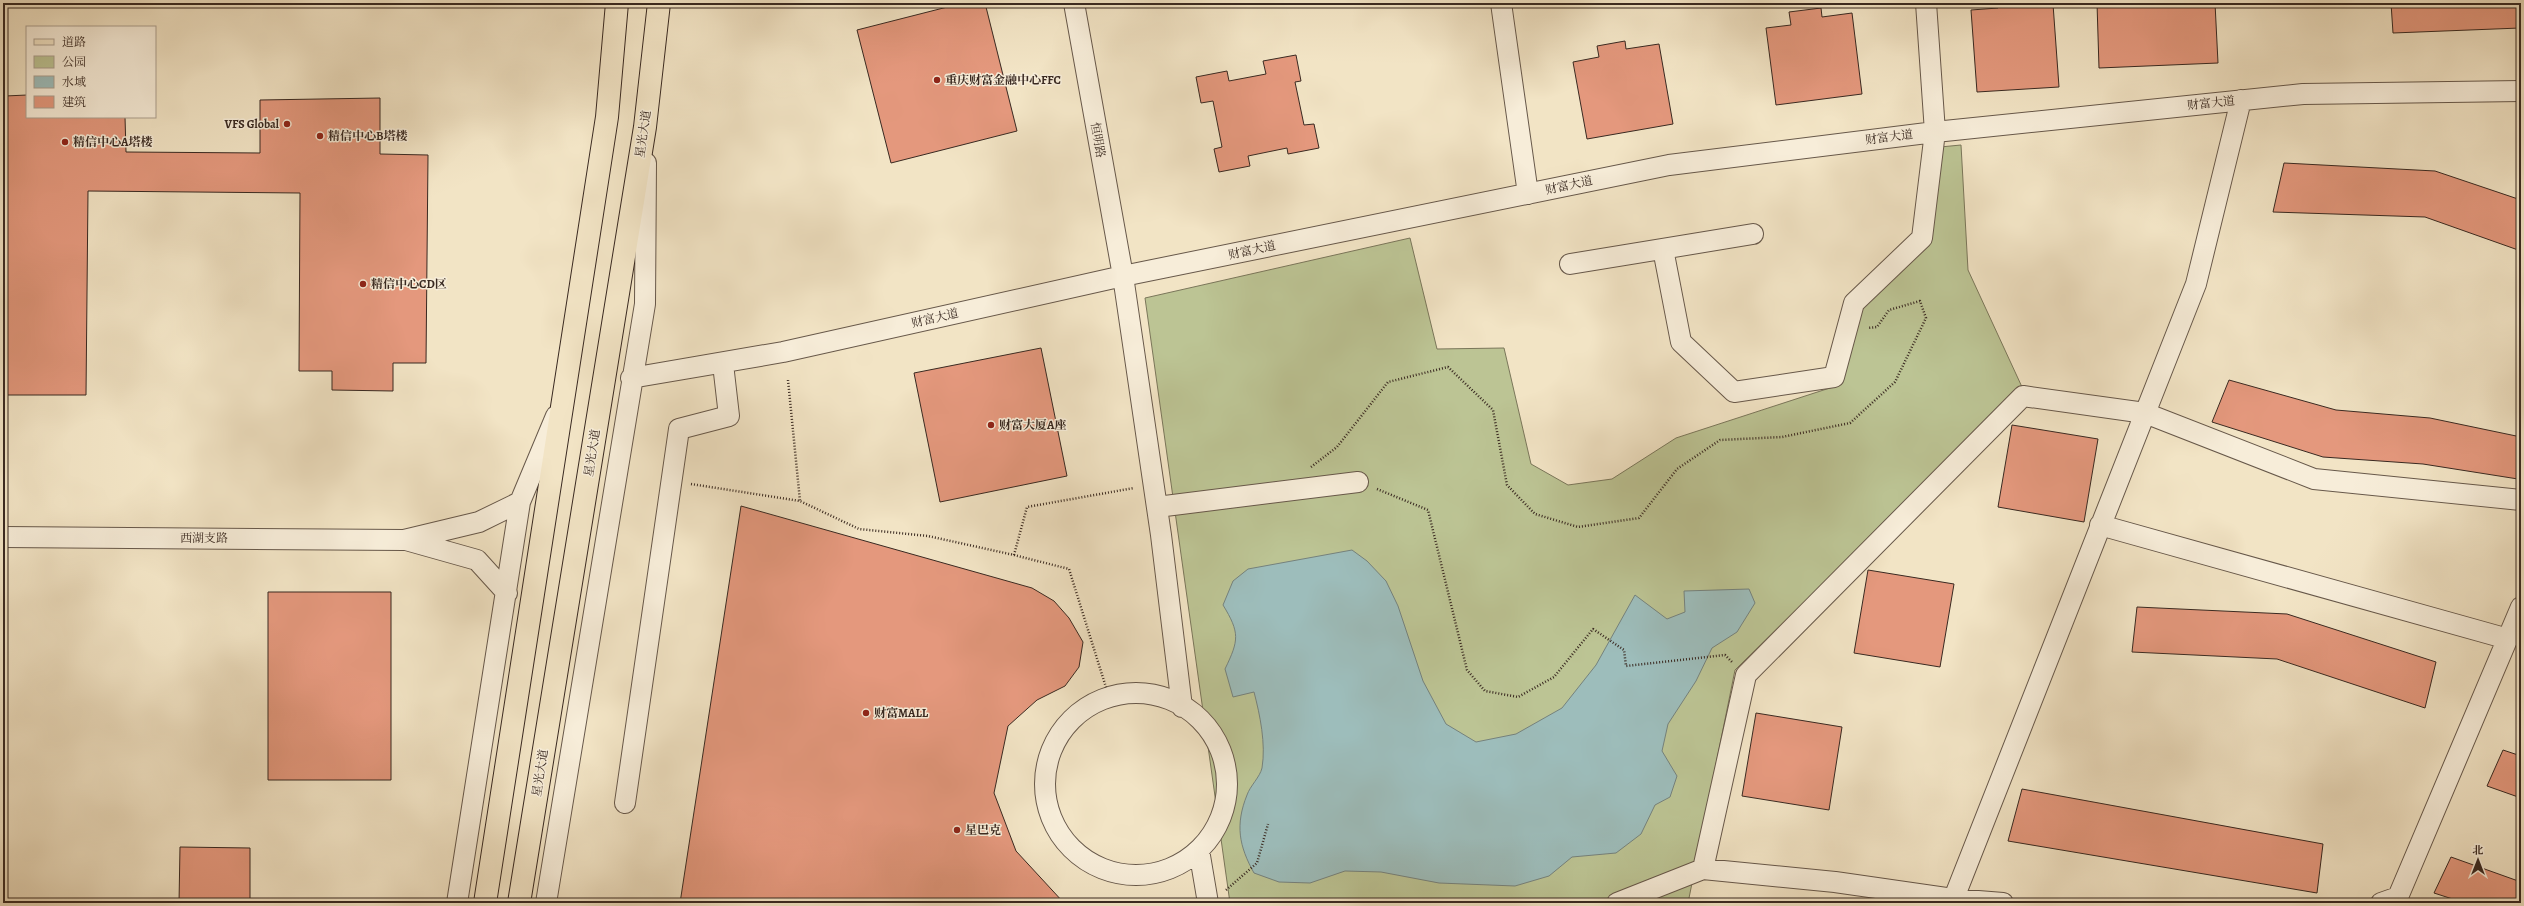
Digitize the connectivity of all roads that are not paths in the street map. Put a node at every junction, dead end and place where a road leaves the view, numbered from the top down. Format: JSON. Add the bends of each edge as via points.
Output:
{"nodes":[{"id":1,"x":617,"y":3,"type":"edge"},
{"id":2,"x":659,"y":3,"type":"edge"},
{"id":3,"x":1074,"y":3,"type":"edge"},
{"id":4,"x":1501,"y":3,"type":"edge"},
{"id":5,"x":1926,"y":3,"type":"edge"},
{"id":6,"x":2521,"y":91,"type":"edge"},
{"id":7,"x":2241,"y":100,"type":"junction"},
{"id":8,"x":645,"y":127,"type":"junction"},
{"id":9,"x":1935,"y":132,"type":"junction"},
{"id":10,"x":1528,"y":194,"type":"junction"},
{"id":11,"x":1753,"y":234,"type":"dead end"},
{"id":12,"x":1663,"y":249,"type":"junction"},
{"id":13,"x":1570,"y":264,"type":"dead end"},
{"id":14,"x":1123,"y":276,"type":"junction"},
{"id":15,"x":723,"y":364,"type":"junction"},
{"id":16,"x":631,"y":378,"type":"junction"},
{"id":17,"x":564,"y":398,"type":"junction"},
{"id":18,"x":2145,"y":413,"type":"junction"},
{"id":19,"x":1358,"y":482,"type":"road end"},
{"id":20,"x":2521,"y":500,"type":"edge"},
{"id":21,"x":520,"y":502,"type":"junction"},
{"id":22,"x":1157,"y":507,"type":"junction"},
{"id":23,"x":2100,"y":525,"type":"junction"},
{"id":24,"x":3,"y":537,"type":"edge"},
{"id":25,"x":404,"y":540,"type":"junction"},
{"id":26,"x":507,"y":593,"type":"junction"},
{"id":27,"x":2521,"y":608,"type":"edge"},
{"id":28,"x":2508,"y":639,"type":"junction"},
{"id":29,"x":1182,"y":707,"type":"junction"},
{"id":30,"x":625,"y":803,"type":"dead end"},
{"id":31,"x":1199,"y":850,"type":"junction"},
{"id":32,"x":1703,"y":869,"type":"junction"},
{"id":33,"x":1952,"y":901,"type":"edge"},
{"id":34,"x":457,"y":903,"type":"edge"},
{"id":35,"x":485,"y":903,"type":"edge"},
{"id":36,"x":519,"y":903,"type":"edge"},
{"id":37,"x":546,"y":903,"type":"edge"},
{"id":38,"x":1208,"y":903,"type":"edge"},
{"id":39,"x":1617,"y":903,"type":"edge"},
{"id":40,"x":2003,"y":903,"type":"edge"},
{"id":41,"x":2381,"y":903,"type":"edge"}],
"edges":[{"from":1,"to":17,"type":"main road","via":[[607,117]]},
{"from":2,"to":8,"type":"main road","name":"星光大道"},
{"from":3,"to":14,"type":"street","name":"恒明路"},
{"from":4,"to":10,"type":"street"},
{"from":5,"to":9,"type":"street"},
{"from":6,"to":7,"type":"street","name":"财富大道","via":[[2303,94]]},
{"from":7,"to":9,"type":"street","name":"财富大道"},
{"from":7,"to":18,"type":"street","via":[[2196,284]]},
{"from":8,"to":16,"type":"street","via":[[645,297]]},
{"from":8,"to":36,"type":"main road","name":"星光大道"},
{"from":9,"to":10,"type":"street","name":"财富大道","via":[[1669,165]]},
{"from":9,"to":12,"type":"street","via":[[1922,238],[1854,303],[1834,377],[1734,392],[1681,342]]},
{"from":10,"to":14,"type":"street","name":"财富大道"},
{"from":11,"to":12,"type":"street"},
{"from":12,"to":13,"type":"street"},
{"from":14,"to":15,"type":"street","name":"财富大道"},
{"from":14,"to":22,"type":"street","name":"恒明路"},
{"from":15,"to":16,"type":"street","name":"财富大道"},
{"from":15,"to":30,"type":"street","via":[[729,416],[679,429]]},
{"from":16,"to":37,"type":"street"},
{"from":17,"to":21,"type":"street"},
{"from":17,"to":35,"type":"main road"},
{"from":18,"to":20,"type":"street","via":[[2314,479]]},
{"from":18,"to":23,"type":"street"},
{"from":18,"to":32,"type":"street","via":[[2023,396],[1746,675]]},
{"from":19,"to":22,"type":"street"},
{"from":21,"to":25,"type":"street","via":[[479,522]]},
{"from":21,"to":26,"type":"street"},
{"from":22,"to":29,"type":"street","name":"恒明路"},
{"from":23,"to":28,"type":"street"},
{"from":23,"to":33,"type":"street"},
{"from":24,"to":25,"type":"street","name":"西湖支路"},
{"from":25,"to":26,"type":"street","via":[[477,560]]},
{"from":26,"to":34,"type":"street"},
{"from":27,"to":28,"type":"street"},
{"from":28,"to":41,"type":"street","via":[[2398,897]]},
{"from":29,"to":31,"type":"street","via":[[1195,714],[1215,737],[1226,766],[1227,796],[1218,825]]},
{"from":29,"to":31,"type":"street","via":[[1168,698],[1138,693],[1109,697],[1082,710],[1062,731],[1048,757],[1044,787],[1050,816],[1065,842],[1087,861],[1115,872],[1145,874],[1174,867]]},
{"from":31,"to":38,"type":"street"},
{"from":32,"to":33,"type":"street","via":[[1835,882]]},
{"from":32,"to":39,"type":"street"},
{"from":33,"to":40,"type":"street"}]}
